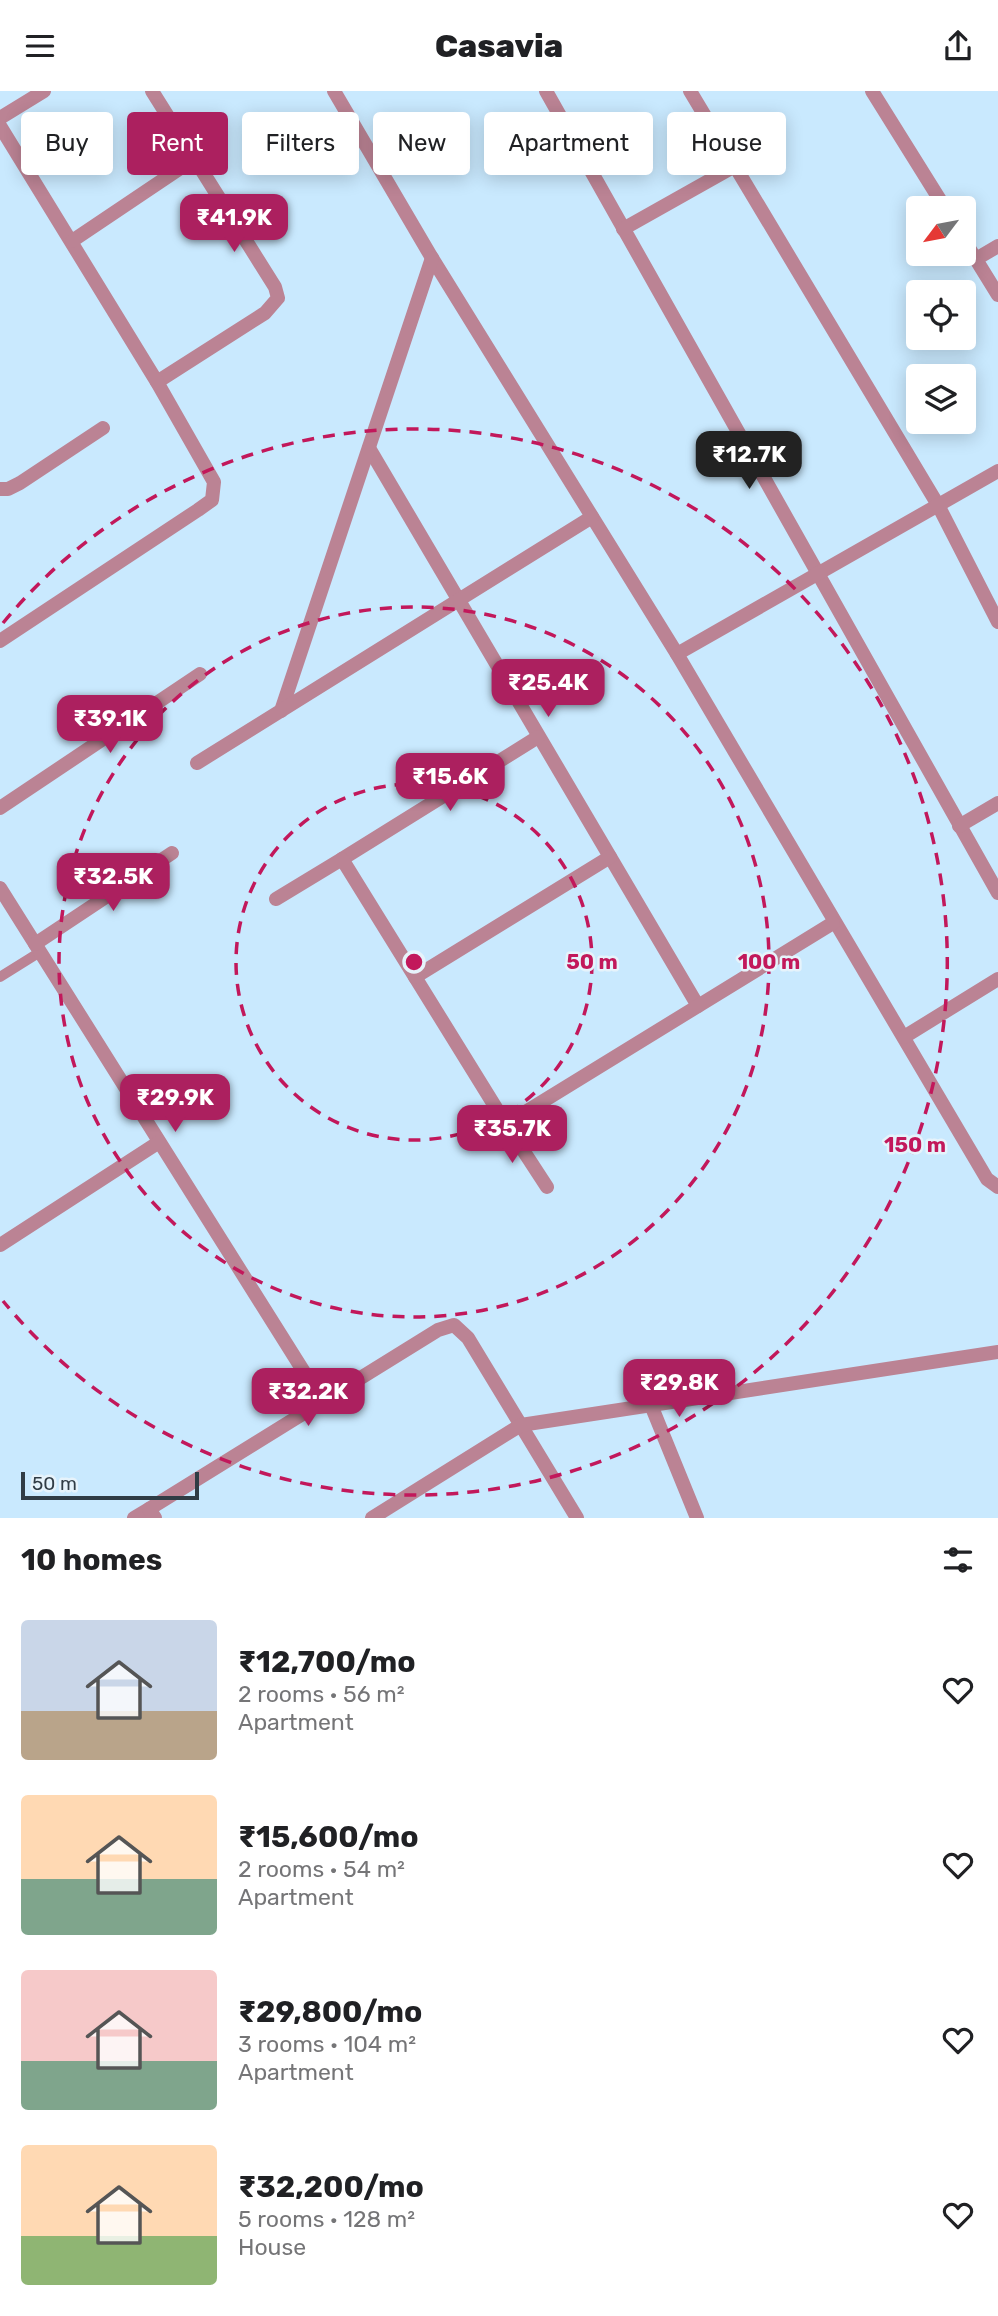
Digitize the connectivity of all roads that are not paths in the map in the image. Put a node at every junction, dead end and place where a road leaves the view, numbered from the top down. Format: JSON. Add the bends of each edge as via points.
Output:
{"nodes":[{"id":1,"x":44,"y":91,"type":"edge"},
{"id":2,"x":152,"y":91,"type":"edge"},
{"id":3,"x":334,"y":91,"type":"edge"},
{"id":4,"x":546,"y":91,"type":"edge"},
{"id":5,"x":690,"y":91,"type":"edge"},
{"id":6,"x":872,"y":91,"type":"edge"},
{"id":7,"x":165,"y":112,"type":"edge"},
{"id":8,"x":703,"y":112,"type":"edge"},
{"id":9,"x":0,"y":118,"type":"edge"},
{"id":10,"x":0,"y":126,"type":"edge"},
{"id":11,"x":170,"y":175,"type":"edge"},
{"id":12,"x":204,"y":175,"type":"edge"},
{"id":13,"x":719,"y":175,"type":"edge"},
{"id":14,"x":740,"y":175,"type":"edge"},
{"id":15,"x":938,"y":196,"type":"edge"},
{"id":16,"x":623,"y":229,"type":"junction"},
{"id":17,"x":72,"y":241,"type":"junction"},
{"id":18,"x":998,"y":246,"type":"edge"},
{"id":19,"x":432,"y":258,"type":"junction"},
{"id":20,"x":976,"y":259,"type":"joint"},
{"id":21,"x":998,"y":295,"type":"edge"},
{"id":22,"x":157,"y":382,"type":"junction"},
{"id":23,"x":103,"y":428,"type":"dead end"},
{"id":24,"x":369,"y":448,"type":"junction"},
{"id":25,"x":998,"y":471,"type":"edge"},
{"id":26,"x":0,"y":489,"type":"edge"},
{"id":27,"x":938,"y":505,"type":"junction"},
{"id":28,"x":592,"y":517,"type":"junction"},
{"id":29,"x":816,"y":574,"type":"junction"},
{"id":30,"x":457,"y":601,"type":"junction"},
{"id":31,"x":998,"y":622,"type":"edge"},
{"id":32,"x":0,"y":641,"type":"edge"},
{"id":33,"x":677,"y":653,"type":"junction"},
{"id":34,"x":200,"y":674,"type":"dead end"},
{"id":35,"x":281,"y":711,"type":"junction"},
{"id":36,"x":538,"y":737,"type":"junction"},
{"id":37,"x":197,"y":763,"type":"dead end"},
{"id":38,"x":998,"y":803,"type":"edge"},
{"id":39,"x":0,"y":808,"type":"edge"},
{"id":40,"x":959,"y":826,"type":"junction"},
{"id":41,"x":172,"y":853,"type":"dead end"},
{"id":42,"x":610,"y":857,"type":"junction"},
{"id":43,"x":342,"y":859,"type":"junction"},
{"id":44,"x":0,"y":888,"type":"edge"},
{"id":45,"x":998,"y":893,"type":"edge"},
{"id":46,"x":276,"y":899,"type":"dead end"},
{"id":47,"x":4,"y":903,"type":"edge"},
{"id":48,"x":833,"y":923,"type":"junction"},
{"id":49,"x":38,"y":948,"type":"junction"},
{"id":50,"x":0,"y":977,"type":"edge"},
{"id":51,"x":415,"y":977,"type":"junction"},
{"id":52,"x":998,"y":978,"type":"edge"},
{"id":53,"x":698,"y":1006,"type":"junction"},
{"id":54,"x":904,"y":1037,"type":"junction"},
{"id":55,"x":506,"y":1124,"type":"junction"},
{"id":56,"x":159,"y":1142,"type":"junction"},
{"id":57,"x":547,"y":1187,"type":"dead end"},
{"id":58,"x":998,"y":1187,"type":"edge"},
{"id":59,"x":0,"y":1245,"type":"edge"},
{"id":60,"x":998,"y":1352,"type":"edge"},
{"id":61,"x":321,"y":1399,"type":"junction"},
{"id":62,"x":651,"y":1405,"type":"junction"},
{"id":63,"x":521,"y":1425,"type":"junction"},
{"id":64,"x":152,"y":1513,"type":"edge"},
{"id":65,"x":134,"y":1518,"type":"edge"},
{"id":66,"x":372,"y":1518,"type":"edge"},
{"id":67,"x":577,"y":1518,"type":"edge"},
{"id":68,"x":696,"y":1518,"type":"edge"}],
"edges":[{"from":1,"to":9,"type":"street"},
{"from":2,"to":7,"type":"street"},
{"from":3,"to":19,"type":"street"},
{"from":4,"to":16,"type":"street"},
{"from":5,"to":8,"type":"street"},
{"from":6,"to":15,"type":"street"},
{"from":10,"to":17,"type":"street"},
{"from":11,"to":17,"type":"street"},
{"from":12,"to":22,"type":"street","via":[[278,298],[265,313]]},
{"from":13,"to":16,"type":"street"},
{"from":14,"to":27,"type":"street"},
{"from":16,"to":29,"type":"street"},
{"from":17,"to":22,"type":"street"},
{"from":18,"to":20,"type":"street"},
{"from":19,"to":24,"type":"street"},
{"from":19,"to":28,"type":"street"},
{"from":20,"to":21,"type":"street"},
{"from":22,"to":32,"type":"street","via":[[214,482],[212,500]]},
{"from":23,"to":26,"type":"street","via":[[20,483]]},
{"from":24,"to":30,"type":"street"},
{"from":24,"to":35,"type":"street"},
{"from":25,"to":27,"type":"street"},
{"from":27,"to":29,"type":"street"},
{"from":27,"to":31,"type":"street"},
{"from":28,"to":30,"type":"street"},
{"from":28,"to":33,"type":"street"},
{"from":29,"to":33,"type":"street"},
{"from":29,"to":40,"type":"street"},
{"from":30,"to":35,"type":"street"},
{"from":30,"to":36,"type":"street"},
{"from":33,"to":48,"type":"street"},
{"from":34,"to":39,"type":"street"},
{"from":35,"to":37,"type":"street"},
{"from":36,"to":42,"type":"street"},
{"from":36,"to":43,"type":"street"},
{"from":38,"to":40,"type":"street"},
{"from":40,"to":45,"type":"street"},
{"from":41,"to":49,"type":"street"},
{"from":42,"to":51,"type":"street"},
{"from":42,"to":53,"type":"street"},
{"from":43,"to":46,"type":"street"},
{"from":43,"to":51,"type":"street"},
{"from":44,"to":47,"type":"street"},
{"from":47,"to":49,"type":"street"},
{"from":48,"to":53,"type":"street"},
{"from":48,"to":54,"type":"street"},
{"from":49,"to":50,"type":"lane"},
{"from":49,"to":56,"type":"street"},
{"from":51,"to":55,"type":"street"},
{"from":52,"to":54,"type":"street"},
{"from":53,"to":55,"type":"street"},
{"from":54,"to":58,"type":"street","via":[[987,1179]]},
{"from":55,"to":57,"type":"street"},
{"from":56,"to":59,"type":"street"},
{"from":56,"to":61,"type":"street"},
{"from":60,"to":62,"type":"street"},
{"from":61,"to":63,"type":"street","via":[[438,1329],[454,1325],[468,1338]]},
{"from":61,"to":64,"type":"street"},
{"from":62,"to":63,"type":"street"},
{"from":62,"to":68,"type":"street"},
{"from":63,"to":66,"type":"street"},
{"from":63,"to":67,"type":"street"},
{"from":64,"to":65,"type":"street"}]}
